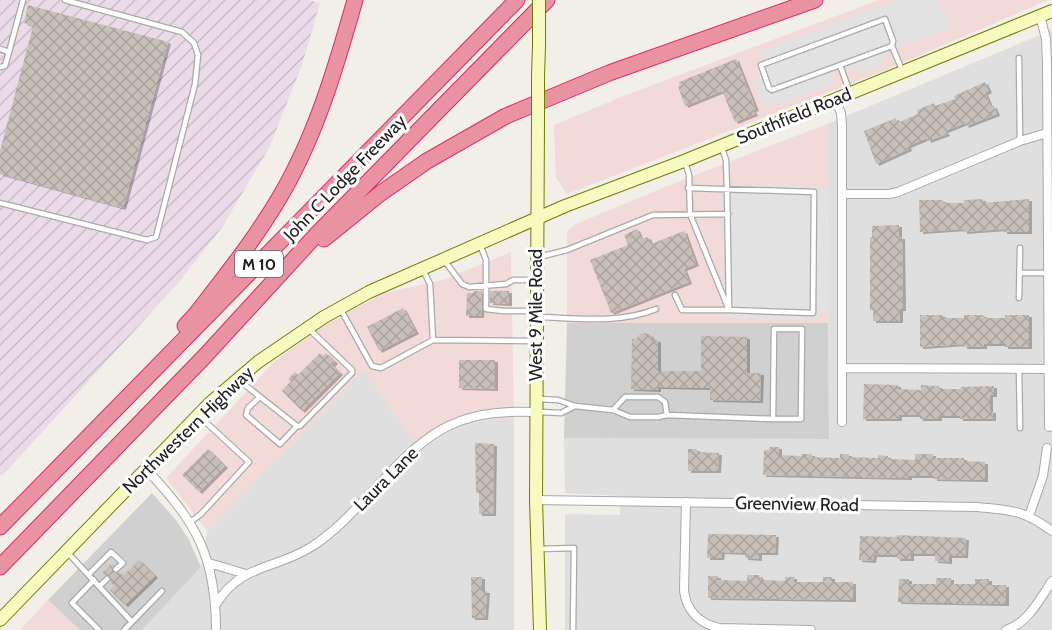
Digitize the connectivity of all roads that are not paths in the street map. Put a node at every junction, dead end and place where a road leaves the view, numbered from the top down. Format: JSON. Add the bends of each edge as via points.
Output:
{"nodes":[{"id":1,"x":23,"y":0,"type":"edge"},
{"id":2,"x":65,"y":0,"type":"edge"},
{"id":3,"x":355,"y":0,"type":"edge"},
{"id":4,"x":517,"y":0,"type":"edge"},
{"id":5,"x":539,"y":0,"type":"edge"},
{"id":6,"x":547,"y":0,"type":"edge"},
{"id":7,"x":815,"y":0,"type":"edge"},
{"id":8,"x":1046,"y":13,"type":"edge"},
{"id":9,"x":892,"y":46,"type":"junction"},
{"id":10,"x":0,"y":49,"type":"edge"},
{"id":11,"x":9,"y":52,"type":"junction"},
{"id":12,"x":1018,"y":58,"type":"dead end"},
{"id":13,"x":840,"y":65,"type":"junction"},
{"id":14,"x":0,"y":67,"type":"edge"},
{"id":15,"x":902,"y":72,"type":"junction"},
{"id":16,"x":850,"y":93,"type":"junction"},
{"id":17,"x":835,"y":99,"type":"junction"},
{"id":18,"x":1047,"y":133,"type":"junction"},
{"id":19,"x":1020,"y":141,"type":"junction"},
{"id":20,"x":721,"y":146,"type":"junction"},
{"id":21,"x":684,"y":161,"type":"junction"},
{"id":22,"x":688,"y":188,"type":"junction"},
{"id":23,"x":727,"y":190,"type":"junction"},
{"id":24,"x":842,"y":194,"type":"junction"},
{"id":25,"x":0,"y":203,"type":"edge"},
{"id":26,"x":690,"y":214,"type":"junction"},
{"id":27,"x":728,"y":214,"type":"junction"},
{"id":28,"x":537,"y":220,"type":"junction"},
{"id":29,"x":480,"y":244,"type":"junction"},
{"id":30,"x":1020,"y":248,"type":"dead end"},
{"id":31,"x":537,"y":258,"type":"junction"},
{"id":32,"x":444,"y":260,"type":"junction"},
{"id":33,"x":422,"y":269,"type":"junction"},
{"id":34,"x":1020,"y":273,"type":"junction"},
{"id":35,"x":1049,"y":273,"type":"junction"},
{"id":36,"x":536,"y":279,"type":"junction"},
{"id":37,"x":485,"y":286,"type":"junction"},
{"id":38,"x":675,"y":295,"type":"dead end"},
{"id":39,"x":1020,"y":298,"type":"dead end"},
{"id":40,"x":339,"y":308,"type":"junction"},
{"id":41,"x":656,"y":309,"type":"dead end"},
{"id":42,"x":729,"y":310,"type":"junction"},
{"id":43,"x":536,"y":314,"type":"junction"},
{"id":44,"x":307,"y":327,"type":"junction"},
{"id":45,"x":433,"y":340,"type":"junction"},
{"id":46,"x":536,"y":341,"type":"junction"},
{"id":47,"x":204,"y":357,"type":"junction"},
{"id":48,"x":842,"y":368,"type":"junction"},
{"id":49,"x":1019,"y":369,"type":"junction"},
{"id":50,"x":1049,"y":369,"type":"junction"},
{"id":51,"x":238,"y":379,"type":"junction"},
{"id":52,"x":260,"y":397,"type":"junction"},
{"id":53,"x":536,"y":405,"type":"junction"},
{"id":54,"x":575,"y":406,"type":"junction"},
{"id":55,"x":613,"y":410,"type":"junction"},
{"id":56,"x":198,"y":415,"type":"junction"},
{"id":57,"x":667,"y":415,"type":"junction"},
{"id":58,"x":773,"y":418,"type":"junction"},
{"id":59,"x":842,"y":422,"type":"dead end"},
{"id":60,"x":297,"y":426,"type":"junction"},
{"id":61,"x":1020,"y":428,"type":"dead end"},
{"id":62,"x":1049,"y":428,"type":"dead end"},
{"id":63,"x":1047,"y":448,"type":"dead end"},
{"id":64,"x":146,"y":469,"type":"junction"},
{"id":65,"x":536,"y":501,"type":"junction"},
{"id":66,"x":686,"y":502,"type":"junction"},
{"id":67,"x":1029,"y":516,"type":"junction"},
{"id":68,"x":0,"y":522,"type":"edge"},
{"id":69,"x":189,"y":523,"type":"junction"},
{"id":70,"x":0,"y":527,"type":"edge"},
{"id":71,"x":1052,"y":531,"type":"edge"},
{"id":72,"x":537,"y":549,"type":"junction"},
{"id":73,"x":66,"y":552,"type":"junction"},
{"id":74,"x":209,"y":563,"type":"junction"},
{"id":75,"x":0,"y":567,"type":"edge"},
{"id":76,"x":116,"y":569,"type":"dead end"},
{"id":77,"x":89,"y":574,"type":"junction"},
{"id":78,"x":246,"y":574,"type":"junction"},
{"id":79,"x":107,"y":579,"type":"dead end"},
{"id":80,"x":94,"y":580,"type":"junction"},
{"id":81,"x":1052,"y":581,"type":"edge"},
{"id":82,"x":100,"y":586,"type":"junction"},
{"id":83,"x":162,"y":591,"type":"dead end"},
{"id":84,"x":216,"y":604,"type":"junction"},
{"id":85,"x":0,"y":620,"type":"edge"},
{"id":86,"x":132,"y":622,"type":"junction"},
{"id":87,"x":99,"y":630,"type":"edge"},
{"id":88,"x":124,"y":630,"type":"edge"},
{"id":89,"x":216,"y":630,"type":"edge"},
{"id":90,"x":540,"y":630,"type":"edge"},
{"id":91,"x":573,"y":630,"type":"edge"},
{"id":92,"x":811,"y":630,"type":"edge"},
{"id":93,"x":1005,"y":630,"type":"edge"}],
"edges":[{"from":1,"to":11,"type":"lane"},
{"from":2,"to":25,"type":"lane","via":[[182,32],[194,43],[198,55],[195,84],[156,237],[147,240]]},
{"from":3,"to":68,"type":"highway","via":[[316,122],[282,194],[259,231],[196,314]]},
{"from":4,"to":70,"type":"highway","name":"John C Lodge Freeway","number":"M 10"},
{"from":5,"to":28,"type":"main road","name":"West 9 Mile Road","bridge":true},
{"from":6,"to":47,"type":"highway","name":"John C Lodge Freeway","number":"M 10","via":[[317,234]]},
{"from":7,"to":47,"type":"highway","via":[[571,88],[506,116],[457,143],[381,193],[323,240]]},
{"from":8,"to":15,"type":"main road","name":"Southfield Road"},
{"from":8,"to":18,"type":"street"},
{"from":9,"to":13,"type":"lane"},
{"from":9,"to":13,"type":"lane","via":[[885,19],[761,65],[772,90]]},
{"from":9,"to":15,"type":"lane"},
{"from":10,"to":11,"type":"lane"},
{"from":11,"to":14,"type":"lane","via":[[5,66]]},
{"from":12,"to":19,"type":"lane"},
{"from":13,"to":16,"type":"lane"},
{"from":15,"to":16,"type":"main road","name":"Southfield Road"},
{"from":16,"to":17,"type":"main road","name":"Southfield Road"},
{"from":17,"to":20,"type":"main road","name":"Southfield Road"},
{"from":17,"to":24,"type":"street","via":[[843,126]]},
{"from":18,"to":19,"type":"street"},
{"from":18,"to":35,"type":"street"},
{"from":19,"to":24,"type":"street","via":[[898,192]]},
{"from":20,"to":21,"type":"main road","name":"Southfield Road"},
{"from":20,"to":23,"type":"lane","via":[[726,160]]},
{"from":21,"to":22,"type":"lane"},
{"from":21,"to":28,"type":"main road","name":"Southfield Road"},
{"from":22,"to":23,"type":"lane"},
{"from":22,"to":26,"type":"lane"},
{"from":23,"to":27,"type":"lane"},
{"from":23,"to":42,"type":"lane","via":[[814,192],[813,313]]},
{"from":24,"to":48,"type":"street"},
{"from":26,"to":27,"type":"lane"},
{"from":26,"to":31,"type":"lane","via":[[653,215]]},
{"from":26,"to":42,"type":"lane"},
{"from":27,"to":42,"type":"lane"},
{"from":28,"to":29,"type":"main road","name":"Northwestern Highway"},
{"from":28,"to":31,"type":"main road","name":"West 9 Mile Road"},
{"from":29,"to":32,"type":"main road","name":"Northwestern Highway"},
{"from":29,"to":37,"type":"lane","via":[[486,260]]},
{"from":30,"to":34,"type":"lane"},
{"from":31,"to":36,"type":"main road","name":"West 9 Mile Road"},
{"from":32,"to":33,"type":"main road","name":"Northwestern Highway"},
{"from":32,"to":37,"type":"lane","via":[[462,284]]},
{"from":33,"to":40,"type":"main road","name":"Northwestern Highway"},
{"from":33,"to":45,"type":"lane","via":[[430,284]]},
{"from":34,"to":35,"type":"lane"},
{"from":34,"to":39,"type":"lane"},
{"from":35,"to":50,"type":"street"},
{"from":36,"to":37,"type":"lane"},
{"from":36,"to":43,"type":"main road","name":"West 9 Mile Road"},
{"from":37,"to":43,"type":"lane","via":[[486,309]]},
{"from":38,"to":42,"type":"lane","via":[[682,310]]},
{"from":40,"to":44,"type":"main road","name":"Northwestern Highway"},
{"from":40,"to":45,"type":"lane","via":[[372,366],[381,368]]},
{"from":41,"to":43,"type":"lane","via":[[602,318]]},
{"from":43,"to":46,"type":"main road","name":"West 9 Mile Road"},
{"from":44,"to":51,"type":"main road","name":"Northwestern Highway"},
{"from":44,"to":60,"type":"lane","via":[[352,373]]},
{"from":45,"to":46,"type":"lane"},
{"from":46,"to":53,"type":"main road","name":"West 9 Mile Road"},
{"from":47,"to":75,"type":"highway","name":"John C Lodge Freeway","number":"M 10"},
{"from":48,"to":49,"type":"street"},
{"from":48,"to":59,"type":"street"},
{"from":49,"to":50,"type":"street"},
{"from":49,"to":61,"type":"lane"},
{"from":50,"to":62,"type":"street"},
{"from":51,"to":52,"type":"lane"},
{"from":51,"to":56,"type":"main road","name":"Northwestern Highway"},
{"from":52,"to":60,"type":"lane"},
{"from":52,"to":60,"type":"lane","via":[[248,408],[246,416],[280,444]]},
{"from":53,"to":54,"type":"lane","via":[[558,400]]},
{"from":53,"to":54,"type":"lane","via":[[561,413]]},
{"from":53,"to":65,"type":"main road","name":"West 9 Mile Road"},
{"from":53,"to":78,"type":"street","name":"Laura Lane","via":[[448,425],[414,449],[328,536],[297,555]]},
{"from":54,"to":55,"type":"lane"},
{"from":55,"to":57,"type":"lane","via":[[630,417]]},
{"from":55,"to":57,"type":"lane","via":[[625,397],[658,397],[665,402]]},
{"from":56,"to":64,"type":"main road","name":"Northwestern Highway"},
{"from":56,"to":69,"type":"lane","via":[[249,462]]},
{"from":57,"to":58,"type":"lane"},
{"from":58,"to":58,"type":"lane","via":[[774,329],[802,330],[801,419]]},
{"from":63,"to":67,"type":"street","via":[[1041,486]]},
{"from":64,"to":69,"type":"street"},
{"from":64,"to":73,"type":"main road","name":"Northwestern Highway"},
{"from":65,"to":66,"type":"street","name":"Greenview Road"},
{"from":65,"to":72,"type":"main road","name":"West 9 Mile Road"},
{"from":66,"to":67,"type":"street","name":"Greenview Road","via":[[977,507]]},
{"from":66,"to":92,"type":"street","via":[[684,591],[693,615],[719,628]]},
{"from":67,"to":71,"type":"street","name":"Greenview Road"},
{"from":69,"to":74,"type":"street"},
{"from":72,"to":90,"type":"main road","name":"West 9 Mile Road"},
{"from":72,"to":91,"type":"lane","via":[[574,548]]},
{"from":73,"to":77,"type":"lane"},
{"from":73,"to":85,"type":"main road","name":"Northwestern Highway"},
{"from":74,"to":78,"type":"street"},
{"from":74,"to":84,"type":"street"},
{"from":76,"to":77,"type":"lane","via":[[123,563],[111,552]]},
{"from":77,"to":80,"type":"lane"},
{"from":78,"to":84,"type":"street","name":"Laura Lane"},
{"from":79,"to":82,"type":"lane"},
{"from":80,"to":82,"type":"lane"},
{"from":80,"to":87,"type":"lane","via":[[72,603]]},
{"from":81,"to":93,"type":"street","via":[[1024,620]]},
{"from":82,"to":86,"type":"lane"},
{"from":83,"to":86,"type":"lane"},
{"from":84,"to":89,"type":"street"},
{"from":86,"to":88,"type":"lane"}]}
